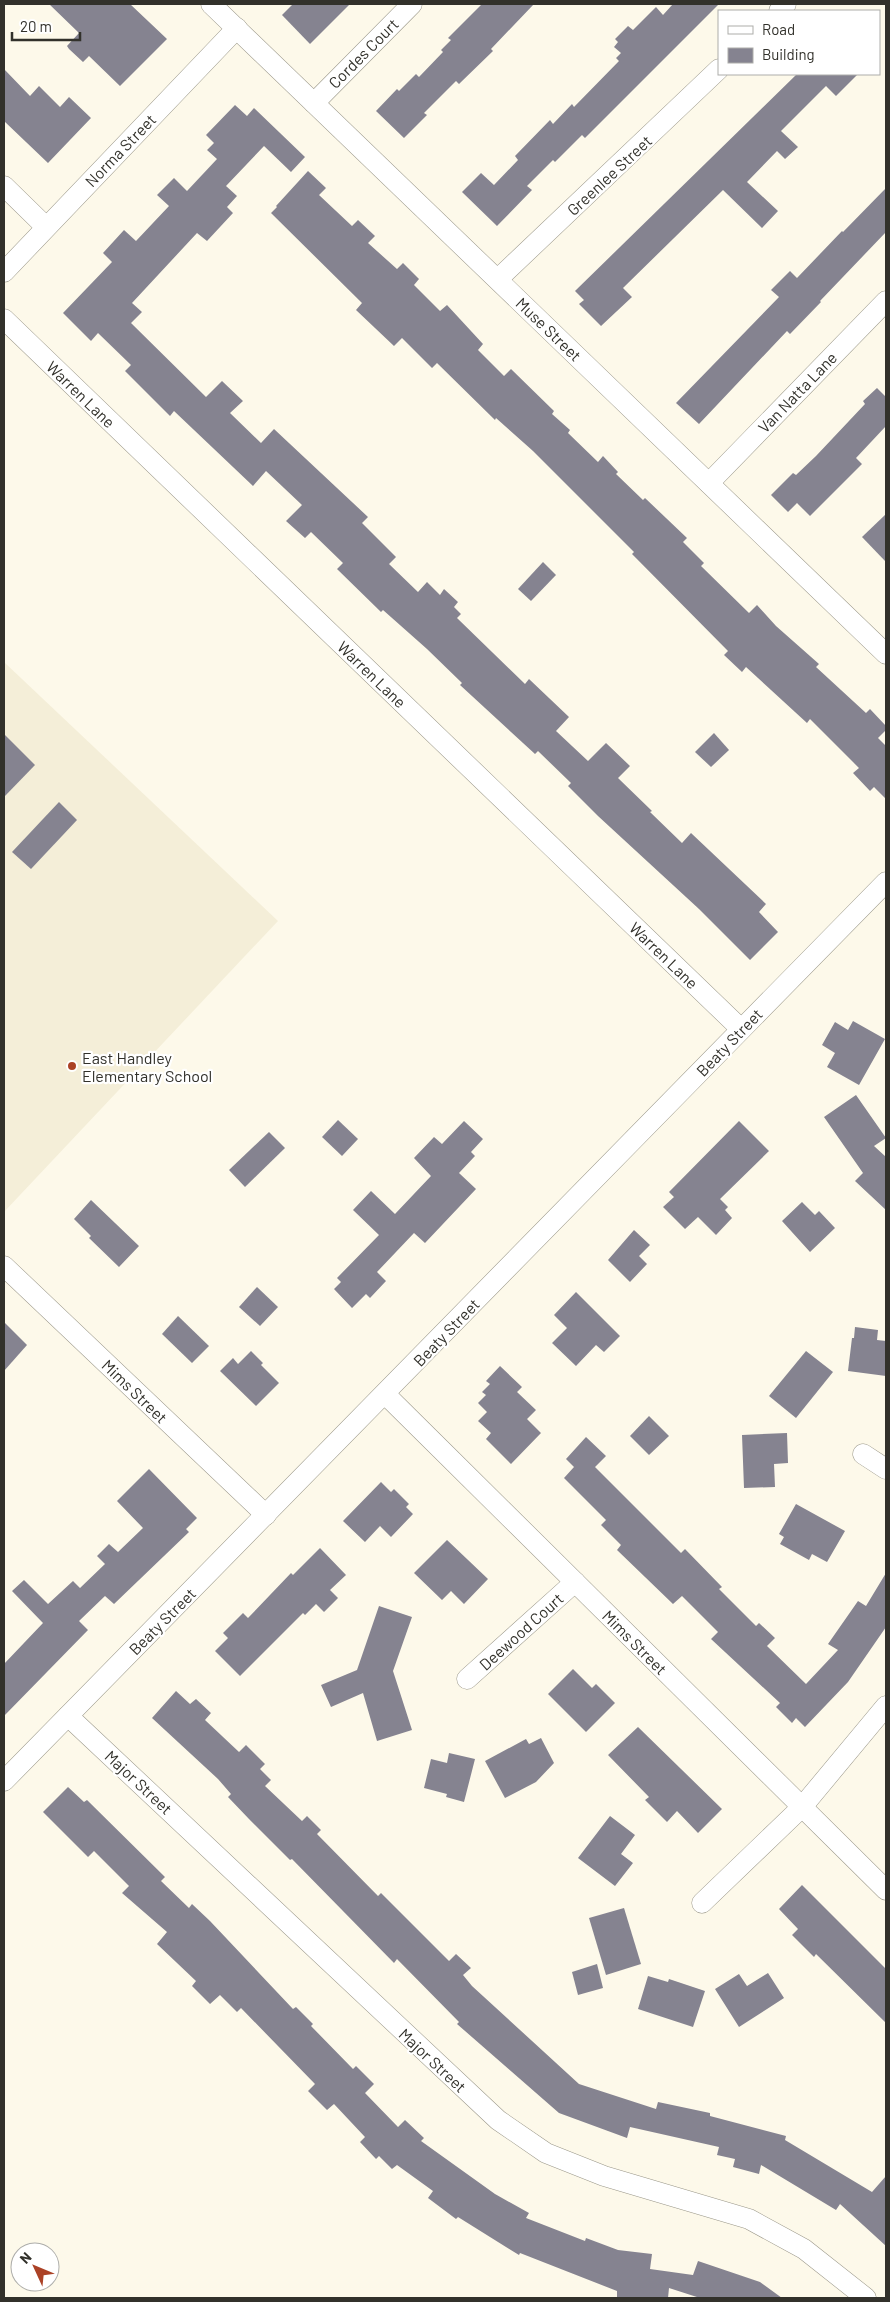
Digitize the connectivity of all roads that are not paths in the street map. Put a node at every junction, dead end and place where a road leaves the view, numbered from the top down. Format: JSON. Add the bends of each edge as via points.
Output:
{"nodes":[{"id":1,"x":212,"y":4,"type":"edge"},
{"id":2,"x":412,"y":4,"type":"edge"},
{"id":3,"x":237,"y":28,"type":"junction"},
{"id":4,"x":718,"y":71,"type":"edge"},
{"id":5,"x":314,"y":103,"type":"junction"},
{"id":6,"x":4,"y":186,"type":"edge"},
{"id":7,"x":46,"y":227,"type":"junction"},
{"id":8,"x":4,"y":272,"type":"edge"},
{"id":9,"x":498,"y":280,"type":"junction"},
{"id":10,"x":886,"y":301,"type":"edge"},
{"id":11,"x":4,"y":320,"type":"edge"},
{"id":12,"x":709,"y":483,"type":"junction"},
{"id":13,"x":886,"y":654,"type":"edge"},
{"id":14,"x":886,"y":882,"type":"edge"},
{"id":15,"x":741,"y":1029,"type":"junction"},
{"id":16,"x":4,"y":1266,"type":"edge"},
{"id":17,"x":385,"y":1394,"type":"junction"},
{"id":18,"x":863,"y":1454,"type":"dead end"},
{"id":19,"x":886,"y":1470,"type":"edge"},
{"id":20,"x":266,"y":1515,"type":"junction"},
{"id":21,"x":575,"y":1582,"type":"junction"},
{"id":22,"x":467,"y":1679,"type":"dead end"},
{"id":23,"x":886,"y":1706,"type":"edge"},
{"id":24,"x":68,"y":1716,"type":"junction"},
{"id":25,"x":4,"y":1781,"type":"edge"},
{"id":26,"x":802,"y":1807,"type":"junction"},
{"id":27,"x":886,"y":1890,"type":"edge"},
{"id":28,"x":702,"y":1903,"type":"dead end"},
{"id":29,"x":866,"y":2298,"type":"edge"}],
"edges":[{"from":1,"to":3,"type":"street","name":"Muse Street"},
{"from":2,"to":5,"type":"street","name":"Cordes Court"},
{"from":3,"to":5,"type":"street","name":"Muse Street"},
{"from":3,"to":7,"type":"street","name":"Norma Street"},
{"from":4,"to":9,"type":"street","name":"Greenlee Street"},
{"from":5,"to":9,"type":"street","name":"Muse Street"},
{"from":6,"to":7,"type":"street"},
{"from":7,"to":8,"type":"street","name":"Norma Street"},
{"from":9,"to":12,"type":"street","name":"Muse Street"},
{"from":10,"to":12,"type":"street","name":"Van Natta Lane"},
{"from":11,"to":15,"type":"street","name":"Warren Lane"},
{"from":12,"to":13,"type":"street","name":"Muse Street"},
{"from":14,"to":15,"type":"street","name":"Beaty Street"},
{"from":15,"to":17,"type":"street","name":"Beaty Street"},
{"from":16,"to":20,"type":"street","name":"Mims Street"},
{"from":17,"to":20,"type":"street","name":"Beaty Street"},
{"from":17,"to":21,"type":"street","name":"Mims Street"},
{"from":18,"to":19,"type":"street"},
{"from":20,"to":24,"type":"street","name":"Beaty Street"},
{"from":21,"to":22,"type":"street","name":"Deewood Court"},
{"from":21,"to":26,"type":"street","name":"Mims Street"},
{"from":23,"to":26,"type":"street"},
{"from":24,"to":25,"type":"street","name":"Beaty Street"},
{"from":24,"to":29,"type":"street","name":"Major Street","via":[[498,2120],[546,2153],[604,2176],[750,2219],[804,2249]]},
{"from":26,"to":27,"type":"street","name":"Mims Street"},
{"from":26,"to":28,"type":"street"}]}
